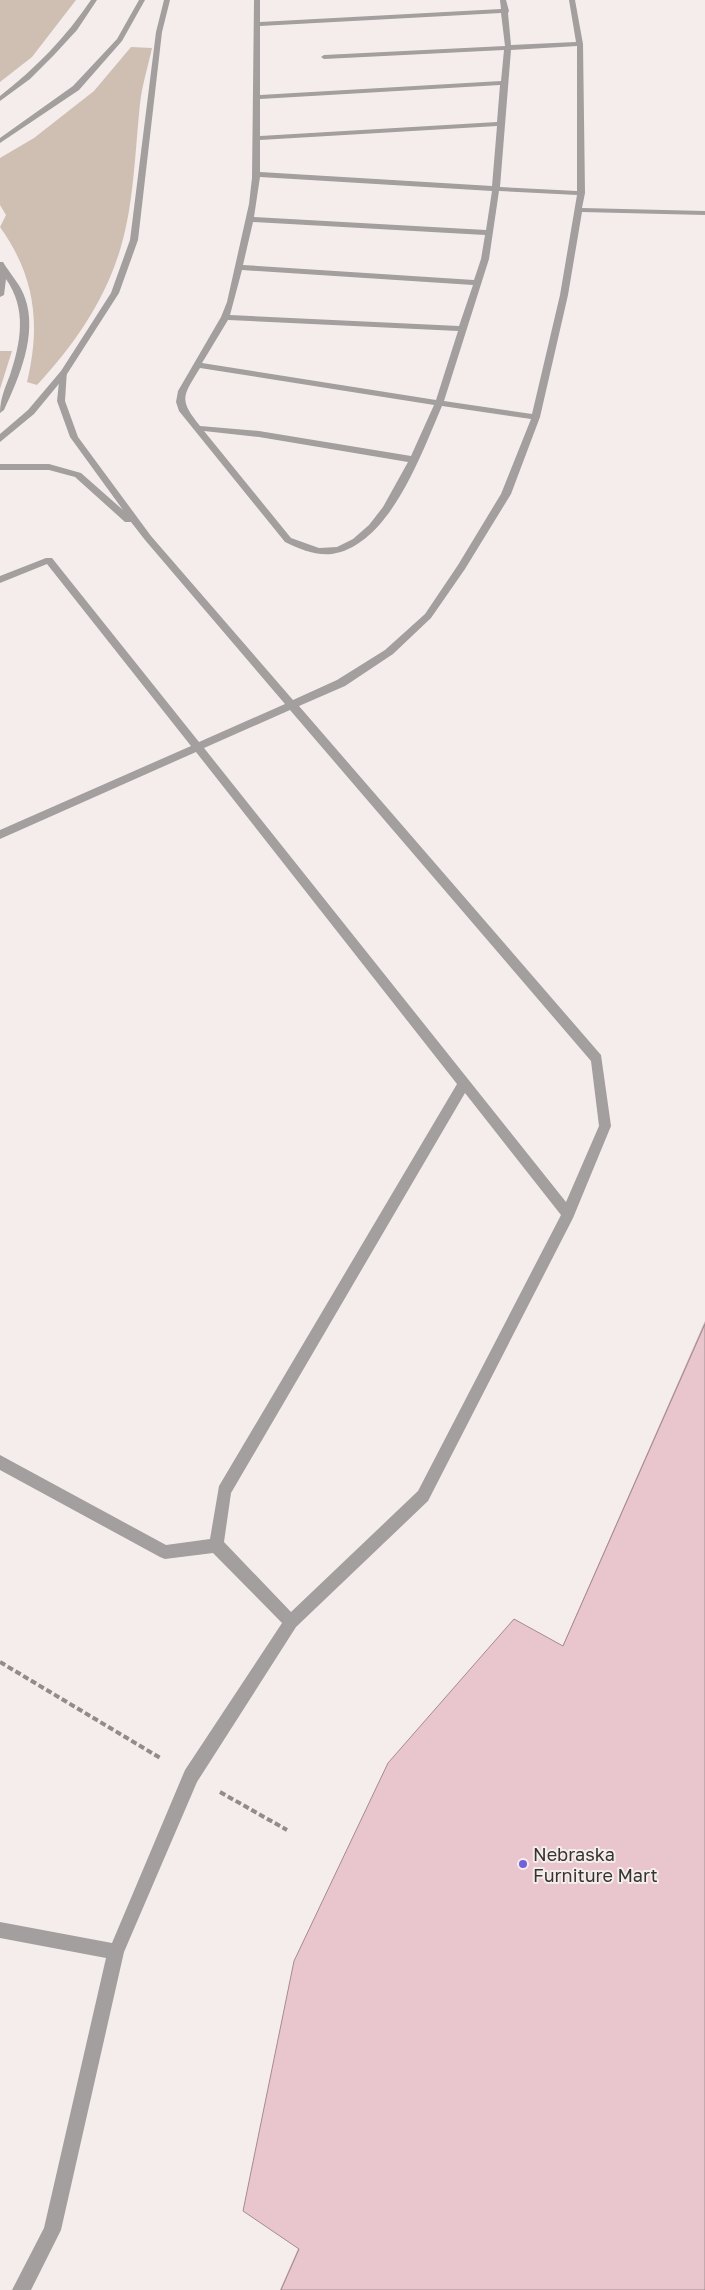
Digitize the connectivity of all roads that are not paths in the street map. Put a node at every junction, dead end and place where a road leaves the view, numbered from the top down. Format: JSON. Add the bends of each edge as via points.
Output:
{"nodes":[{"id":1,"x":94,"y":0,"type":"edge"},
{"id":2,"x":142,"y":0,"type":"edge"},
{"id":3,"x":167,"y":0,"type":"edge"},
{"id":4,"x":257,"y":0,"type":"edge"},
{"id":5,"x":503,"y":0,"type":"edge"},
{"id":6,"x":572,"y":0,"type":"edge"},
{"id":7,"x":506,"y":11,"type":"junction"},
{"id":8,"x":256,"y":24,"type":"junction"},
{"id":9,"x":580,"y":44,"type":"junction"},
{"id":10,"x":508,"y":46,"type":"junction"},
{"id":11,"x":324,"y":57,"type":"dead end"},
{"id":12,"x":504,"y":83,"type":"junction"},
{"id":13,"x":255,"y":98,"type":"junction"},
{"id":14,"x":0,"y":99,"type":"edge"},
{"id":15,"x":501,"y":124,"type":"junction"},
{"id":16,"x":255,"y":138,"type":"junction"},
{"id":17,"x":0,"y":142,"type":"edge"},
{"id":18,"x":256,"y":174,"type":"junction"},
{"id":19,"x":496,"y":189,"type":"junction"},
{"id":20,"x":581,"y":194,"type":"junction"},
{"id":21,"x":579,"y":210,"type":"junction"},
{"id":22,"x":705,"y":213,"type":"edge"},
{"id":23,"x":250,"y":219,"type":"junction"},
{"id":24,"x":489,"y":233,"type":"junction"},
{"id":25,"x":2,"y":267,"type":"edge"},
{"id":26,"x":239,"y":267,"type":"junction"},
{"id":27,"x":477,"y":283,"type":"junction"},
{"id":28,"x":0,"y":295,"type":"edge"},
{"id":29,"x":225,"y":317,"type":"junction"},
{"id":30,"x":463,"y":329,"type":"junction"},
{"id":31,"x":196,"y":365,"type":"junction"},
{"id":32,"x":64,"y":372,"type":"junction"},
{"id":33,"x":439,"y":403,"type":"junction"},
{"id":34,"x":0,"y":410,"type":"edge"},
{"id":35,"x":536,"y":417,"type":"junction"},
{"id":36,"x":197,"y":428,"type":"junction"},
{"id":37,"x":0,"y":439,"type":"edge"},
{"id":38,"x":415,"y":460,"type":"junction"},
{"id":39,"x":0,"y":467,"type":"edge"},
{"id":40,"x":148,"y":538,"type":"junction"},
{"id":41,"x":0,"y":580,"type":"edge"},
{"id":42,"x":293,"y":706,"type":"junction"},
{"id":43,"x":198,"y":748,"type":"junction"},
{"id":44,"x":0,"y":835,"type":"edge"},
{"id":45,"x":464,"y":1083,"type":"junction"},
{"id":46,"x":568,"y":1214,"type":"junction"},
{"id":47,"x":0,"y":1462,"type":"edge"},
{"id":48,"x":216,"y":1545,"type":"junction"},
{"id":49,"x":291,"y":1622,"type":"junction"},
{"id":50,"x":0,"y":1930,"type":"edge"},
{"id":51,"x":116,"y":1952,"type":"junction"},
{"id":52,"x":21,"y":2290,"type":"edge"}],
"edges":[{"from":1,"to":14,"type":"street","via":[[46,62]]},
{"from":2,"to":17,"type":"street","via":[[120,40],[76,88]]},
{"from":3,"to":32,"type":"street","via":[[159,32],[134,240],[115,293]]},
{"from":4,"to":8,"type":"street"},
{"from":5,"to":7,"type":"street"},
{"from":6,"to":9,"type":"street"},
{"from":7,"to":8,"type":"street"},
{"from":7,"to":10,"type":"street"},
{"from":8,"to":13,"type":"street"},
{"from":9,"to":10,"type":"street"},
{"from":9,"to":20,"type":"street"},
{"from":10,"to":11,"type":"street"},
{"from":10,"to":12,"type":"street"},
{"from":12,"to":13,"type":"street"},
{"from":12,"to":15,"type":"street"},
{"from":13,"to":16,"type":"street"},
{"from":15,"to":16,"type":"street"},
{"from":15,"to":19,"type":"street"},
{"from":16,"to":18,"type":"street"},
{"from":18,"to":19,"type":"street"},
{"from":18,"to":23,"type":"street"},
{"from":19,"to":20,"type":"street"},
{"from":19,"to":24,"type":"street"},
{"from":20,"to":21,"type":"street"},
{"from":21,"to":22,"type":"street"},
{"from":21,"to":35,"type":"street","via":[[564,295]]},
{"from":23,"to":24,"type":"street"},
{"from":23,"to":26,"type":"street"},
{"from":24,"to":27,"type":"street"},
{"from":25,"to":28,"type":"street"},
{"from":25,"to":34,"type":"street","via":[[22,299],[24,334],[13,383]]},
{"from":26,"to":27,"type":"street"},
{"from":26,"to":29,"type":"street"},
{"from":27,"to":30,"type":"street"},
{"from":29,"to":30,"type":"street"},
{"from":29,"to":31,"type":"street"},
{"from":30,"to":33,"type":"street"},
{"from":31,"to":33,"type":"street"},
{"from":31,"to":36,"type":"street","via":[[182,391],[180,402]]},
{"from":32,"to":37,"type":"street","via":[[31,412]]},
{"from":32,"to":40,"type":"street","via":[[61,401],[74,437]]},
{"from":33,"to":35,"type":"street"},
{"from":33,"to":38,"type":"street"},
{"from":35,"to":42,"type":"street","via":[[506,494],[428,616],[389,652],[341,684]]},
{"from":36,"to":38,"type":"street","via":[[259,434]]},
{"from":36,"to":38,"type":"street","via":[[288,540],[304,548],[322,551],[340,550],[359,540],[381,516]]},
{"from":39,"to":40,"type":"street","via":[[49,467],[78,475]]},
{"from":40,"to":42,"type":"street"},
{"from":41,"to":43,"type":"street","via":[[49,560]]},
{"from":42,"to":43,"type":"street"},
{"from":42,"to":46,"type":"street","via":[[598,1059],[605,1126]]},
{"from":43,"to":44,"type":"street"},
{"from":43,"to":45,"type":"street"},
{"from":45,"to":46,"type":"street"},
{"from":45,"to":48,"type":"street","via":[[224,1491]]},
{"from":46,"to":49,"type":"street","via":[[423,1496]]},
{"from":47,"to":48,"type":"street","via":[[164,1552]]},
{"from":48,"to":49,"type":"street"},
{"from":49,"to":51,"type":"street","via":[[190,1776]]},
{"from":50,"to":51,"type":"street"},
{"from":51,"to":52,"type":"street","via":[[52,2230]]}]}
